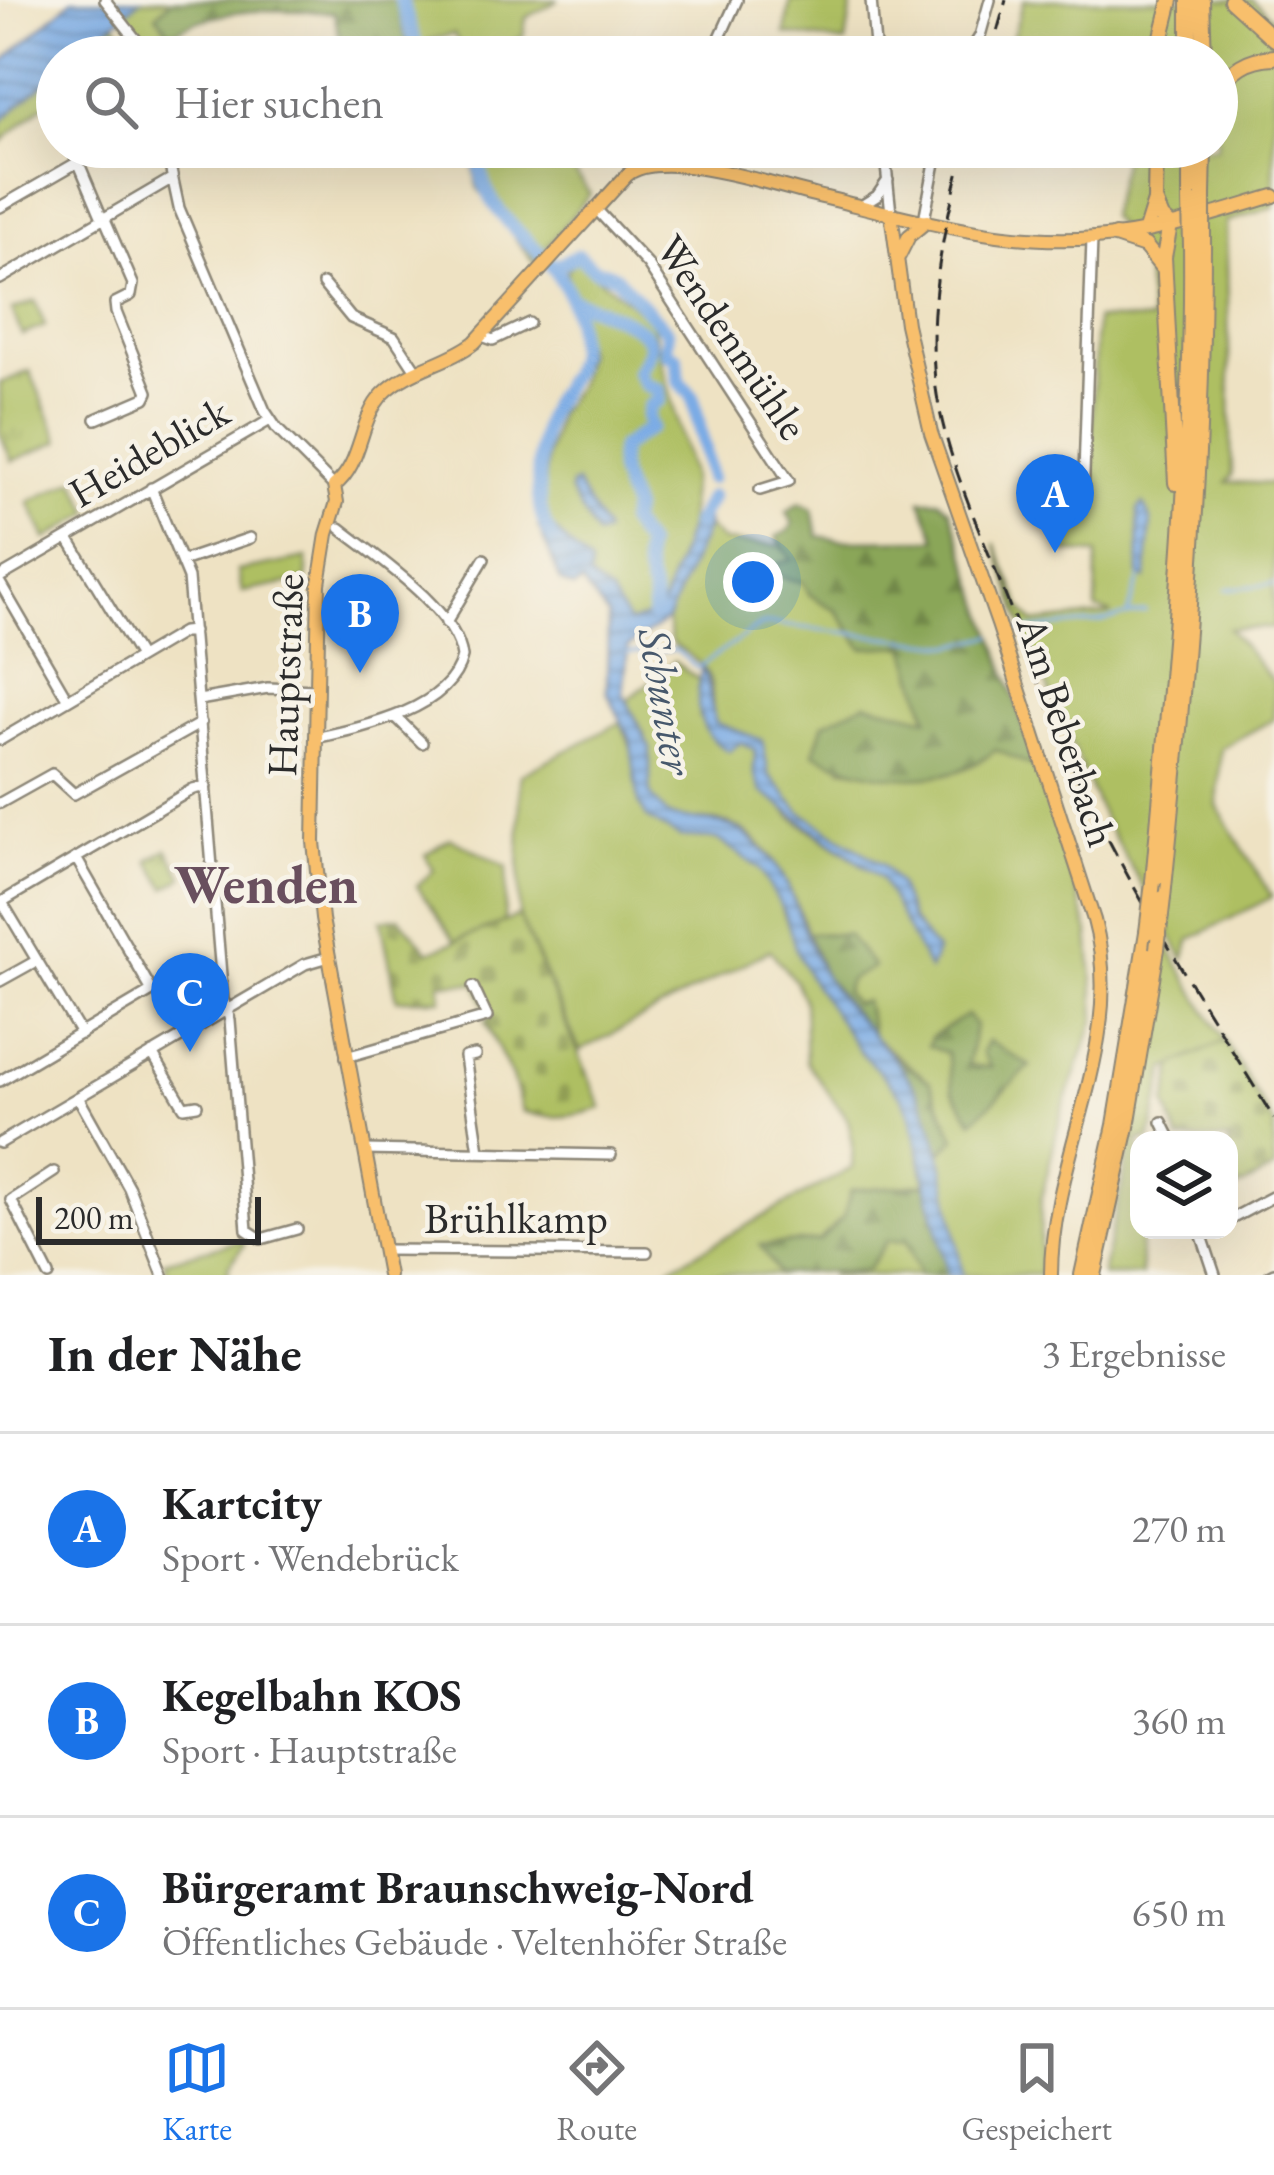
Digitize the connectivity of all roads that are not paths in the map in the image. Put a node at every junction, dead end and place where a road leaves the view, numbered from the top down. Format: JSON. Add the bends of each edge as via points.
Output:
{"nodes":[{"id":1,"x":105,"y":0,"type":"edge"},
{"id":2,"x":722,"y":0,"type":"edge"},
{"id":3,"x":871,"y":0,"type":"edge"},
{"id":4,"x":990,"y":0,"type":"edge"},
{"id":5,"x":1171,"y":0,"type":"edge"},
{"id":6,"x":1189,"y":0,"type":"edge"},
{"id":7,"x":1202,"y":0,"type":"edge"},
{"id":8,"x":1231,"y":0,"type":"edge"},
{"id":9,"x":736,"y":3,"type":"edge"},
{"id":10,"x":135,"y":36,"type":"edge"},
{"id":11,"x":721,"y":36,"type":"edge"},
{"id":12,"x":874,"y":36,"type":"edge"},
{"id":13,"x":980,"y":36,"type":"edge"},
{"id":14,"x":1162,"y":36,"type":"edge"},
{"id":15,"x":1189,"y":36,"type":"edge"},
{"id":16,"x":1203,"y":36,"type":"edge"},
{"id":17,"x":1274,"y":39,"type":"edge"},
{"id":18,"x":1274,"y":58,"type":"edge"},
{"id":19,"x":1238,"y":67,"type":"edge"},
{"id":20,"x":68,"y":168,"type":"edge"},
{"id":21,"x":81,"y":168,"type":"edge"},
{"id":22,"x":168,"y":168,"type":"edge"},
{"id":23,"x":634,"y":168,"type":"edge"},
{"id":24,"x":708,"y":168,"type":"edge"},
{"id":25,"x":887,"y":168,"type":"edge"},
{"id":26,"x":935,"y":168,"type":"edge"},
{"id":27,"x":1156,"y":168,"type":"edge"},
{"id":28,"x":1193,"y":168,"type":"edge"},
{"id":29,"x":1201,"y":168,"type":"edge"},
{"id":30,"x":170,"y":179,"type":"junction"},
{"id":31,"x":888,"y":180,"type":"junction"},
{"id":32,"x":1274,"y":196,"type":"edge"},
{"id":33,"x":1197,"y":197,"type":"junction"},
{"id":34,"x":1155,"y":201,"type":"junction"},
{"id":35,"x":861,"y":206,"type":"junction"},
{"id":36,"x":0,"y":207,"type":"edge"},
{"id":37,"x":596,"y":209,"type":"junction"},
{"id":38,"x":891,"y":213,"type":"junction"},
{"id":39,"x":103,"y":217,"type":"junction"},
{"id":40,"x":926,"y":221,"type":"junction"},
{"id":41,"x":1170,"y":225,"type":"junction"},
{"id":42,"x":1146,"y":230,"type":"junction"},
{"id":43,"x":1115,"y":236,"type":"junction"},
{"id":44,"x":1092,"y":238,"type":"junction"},
{"id":45,"x":1197,"y":245,"type":"junction"},
{"id":46,"x":897,"y":263,"type":"junction"},
{"id":47,"x":1165,"y":272,"type":"junction"},
{"id":48,"x":0,"y":279,"type":"edge"},
{"id":49,"x":323,"y":284,"type":"dead end"},
{"id":50,"x":529,"y":323,"type":"dead end"},
{"id":51,"x":482,"y":336,"type":"junction"},
{"id":52,"x":417,"y":372,"type":"junction"},
{"id":53,"x":96,"y":419,"type":"dead end"},
{"id":54,"x":270,"y":420,"type":"junction"},
{"id":55,"x":334,"y":486,"type":"junction"},
{"id":56,"x":151,"y":488,"type":"junction"},
{"id":57,"x":760,"y":490,"type":"dead end"},
{"id":58,"x":1065,"y":506,"type":"dead end"},
{"id":59,"x":340,"y":528,"type":"dead end"},
{"id":60,"x":68,"y":538,"type":"junction"},
{"id":61,"x":250,"y":538,"type":"dead end"},
{"id":62,"x":484,"y":559,"type":"dead end"},
{"id":63,"x":182,"y":561,"type":"junction"},
{"id":64,"x":1179,"y":566,"type":"junction"},
{"id":65,"x":0,"y":580,"type":"edge"},
{"id":66,"x":446,"y":623,"type":"junction"},
{"id":67,"x":193,"y":631,"type":"junction"},
{"id":68,"x":140,"y":657,"type":"junction"},
{"id":69,"x":316,"y":690,"type":"junction"},
{"id":70,"x":68,"y":700,"type":"junction"},
{"id":71,"x":199,"y":700,"type":"junction"},
{"id":72,"x":395,"y":716,"type":"junction"},
{"id":73,"x":201,"y":723,"type":"junction"},
{"id":74,"x":315,"y":738,"type":"junction"},
{"id":75,"x":0,"y":740,"type":"edge"},
{"id":76,"x":422,"y":743,"type":"dead end"},
{"id":77,"x":206,"y":786,"type":"junction"},
{"id":78,"x":0,"y":803,"type":"edge"},
{"id":79,"x":76,"y":858,"type":"junction"},
{"id":80,"x":1,"y":902,"type":"edge"},
{"id":81,"x":329,"y":957,"type":"junction"},
{"id":82,"x":36,"y":961,"type":"junction"},
{"id":83,"x":0,"y":981,"type":"edge"},
{"id":84,"x":473,"y":987,"type":"dead end"},
{"id":85,"x":226,"y":1010,"type":"junction"},
{"id":86,"x":81,"y":1034,"type":"junction"},
{"id":87,"x":152,"y":1053,"type":"junction"},
{"id":88,"x":475,"y":1055,"type":"dead end"},
{"id":89,"x":346,"y":1057,"type":"junction"},
{"id":90,"x":0,"y":1081,"type":"edge"},
{"id":91,"x":78,"y":1097,"type":"junction"},
{"id":92,"x":197,"y":1106,"type":"dead end"},
{"id":93,"x":1162,"y":1122,"type":"dead end"},
{"id":94,"x":1166,"y":1131,"type":"edge"},
{"id":95,"x":0,"y":1143,"type":"edge"},
{"id":96,"x":364,"y":1150,"type":"junction"},
{"id":97,"x":479,"y":1151,"type":"junction"},
{"id":98,"x":611,"y":1155,"type":"dead end"},
{"id":99,"x":54,"y":1172,"type":"dead end"},
{"id":100,"x":1274,"y":1196,"type":"edge"},
{"id":101,"x":1238,"y":1215,"type":"edge"},
{"id":102,"x":297,"y":1229,"type":"dead end"},
{"id":103,"x":1206,"y":1239,"type":"edge"},
{"id":104,"x":383,"y":1250,"type":"junction"},
{"id":105,"x":647,"y":1252,"type":"dead end"},
{"id":106,"x":49,"y":1275,"type":"edge"},
{"id":107,"x":163,"y":1275,"type":"edge"},
{"id":108,"x":388,"y":1275,"type":"edge"},
{"id":109,"x":1051,"y":1275,"type":"edge"},
{"id":110,"x":1082,"y":1275,"type":"edge"},
{"id":111,"x":1094,"y":1275,"type":"edge"},
{"id":112,"x":1215,"y":1275,"type":"edge"}],
"edges":[{"from":1,"to":10,"type":"street"},
{"from":2,"to":9,"type":"street"},
{"from":3,"to":12,"type":"street"},
{"from":4,"to":13,"type":"street"},
{"from":5,"to":14,"type":"highway"},
{"from":6,"to":15,"type":"highway"},
{"from":7,"to":16,"type":"highway"},
{"from":8,"to":17,"type":"highway"},
{"from":9,"to":11,"type":"street"},
{"from":18,"to":19,"type":"highway"},
{"from":20,"to":36,"type":"street"},
{"from":21,"to":39,"type":"street"},
{"from":22,"to":30,"type":"street"},
{"from":23,"to":37,"type":"main road","name":"Hauptstraße"},
{"from":24,"to":35,"type":"main road"},
{"from":25,"to":31,"type":"street"},
{"from":26,"to":40,"type":"street"},
{"from":27,"to":34,"type":"highway"},
{"from":28,"to":33,"type":"highway"},
{"from":29,"to":33,"type":"highway"},
{"from":30,"to":39,"type":"street"},
{"from":30,"to":54,"type":"street"},
{"from":31,"to":35,"type":"street"},
{"from":31,"to":38,"type":"street"},
{"from":32,"to":41,"type":"main road"},
{"from":33,"to":45,"type":"highway","bridge":true},
{"from":34,"to":41,"type":"highway"},
{"from":34,"to":42,"type":"highway"},
{"from":35,"to":38,"type":"main road"},
{"from":37,"to":51,"type":"main road","name":"Hauptstraße"},
{"from":37,"to":57,"type":"street","name":"Wendenmühle","via":[[648,265],[788,480]]},
{"from":38,"to":40,"type":"main road"},
{"from":38,"to":46,"type":"main road","name":"Am Beberbach"},
{"from":39,"to":48,"type":"street"},
{"from":39,"to":53,"type":"street","via":[[133,284],[116,312],[147,395]]},
{"from":40,"to":44,"type":"main road","via":[[1004,237]]},
{"from":40,"to":46,"type":"main road"},
{"from":41,"to":42,"type":"main road"},
{"from":41,"to":47,"type":"highway"},
{"from":42,"to":43,"type":"main road"},
{"from":43,"to":44,"type":"main road"},
{"from":43,"to":47,"type":"highway","via":[[1145,246]]},
{"from":44,"to":58,"type":"street","via":[[1083,502]]},
{"from":45,"to":64,"type":"highway"},
{"from":45,"to":111,"type":"highway","bridge":true,"via":[[1198,457],[1163,898]]},
{"from":46,"to":109,"type":"main road","name":"Am Beberbach","via":[[931,433],[1102,960],[1100,1035]]},
{"from":47,"to":64,"type":"highway"},
{"from":49,"to":52,"type":"street","via":[[352,317],[394,337]]},
{"from":50,"to":51,"type":"street","via":[[493,340]]},
{"from":51,"to":52,"type":"main road","name":"Hauptstraße"},
{"from":52,"to":55,"type":"main road","name":"Hauptstraße","via":[[378,400],[350,468]]},
{"from":54,"to":55,"type":"street"},
{"from":54,"to":56,"type":"street","name":"Heideblick"},
{"from":55,"to":69,"type":"main road","name":"Hauptstraße"},
{"from":56,"to":60,"type":"street","name":"Heideblick"},
{"from":56,"to":63,"type":"street"},
{"from":59,"to":66,"type":"street"},
{"from":60,"to":65,"type":"street","name":"Heideblick"},
{"from":60,"to":68,"type":"street"},
{"from":61,"to":63,"type":"street"},
{"from":62,"to":66,"type":"street"},
{"from":63,"to":67,"type":"street"},
{"from":64,"to":110,"type":"highway","bridge":true,"via":[[1147,932]]},
{"from":65,"to":70,"type":"street"},
{"from":66,"to":72,"type":"street","via":[[462,652],[457,673]]},
{"from":67,"to":68,"type":"street"},
{"from":67,"to":71,"type":"street"},
{"from":68,"to":70,"type":"street"},
{"from":69,"to":71,"type":"street","via":[[268,688]]},
{"from":69,"to":74,"type":"main road","name":"Hauptstraße"},
{"from":70,"to":75,"type":"street"},
{"from":71,"to":73,"type":"street"},
{"from":72,"to":74,"type":"street"},
{"from":72,"to":76,"type":"street"},
{"from":73,"to":77,"type":"street"},
{"from":73,"to":78,"type":"street","via":[[74,794],[52,774]]},
{"from":74,"to":81,"type":"main road","name":"Hauptstraße","via":[[316,880]]},
{"from":77,"to":79,"type":"street"},
{"from":77,"to":85,"type":"street"},
{"from":79,"to":80,"type":"street"},
{"from":79,"to":86,"type":"street","via":[[152,987]]},
{"from":80,"to":82,"type":"street"},
{"from":81,"to":85,"type":"street"},
{"from":81,"to":89,"type":"main road","name":"Hauptstraße"},
{"from":82,"to":83,"type":"street"},
{"from":82,"to":86,"type":"street"},
{"from":84,"to":89,"type":"street","via":[[487,1018]]},
{"from":85,"to":87,"type":"street"},
{"from":85,"to":102,"type":"street","via":[[247,1230],[261,1239]]},
{"from":86,"to":90,"type":"street"},
{"from":87,"to":91,"type":"street"},
{"from":87,"to":92,"type":"street","via":[[184,1107]]},
{"from":88,"to":97,"type":"street","via":[[465,1057]]},
{"from":89,"to":96,"type":"main road","name":"Hauptstraße"},
{"from":91,"to":95,"type":"street"},
{"from":91,"to":107,"type":"street","via":[[129,1187]]},
{"from":93,"to":94,"type":"street"},
{"from":96,"to":97,"type":"street"},
{"from":96,"to":104,"type":"main road","name":"Hauptstraße"},
{"from":97,"to":98,"type":"street"},
{"from":99,"to":106,"type":"street","via":[[11,1201]]},
{"from":100,"to":101,"type":"street"},
{"from":103,"to":112,"type":"street"},
{"from":104,"to":105,"type":"street","name":"Brühlkamp"},
{"from":104,"to":108,"type":"main road","name":"Hauptstraße"}]}
